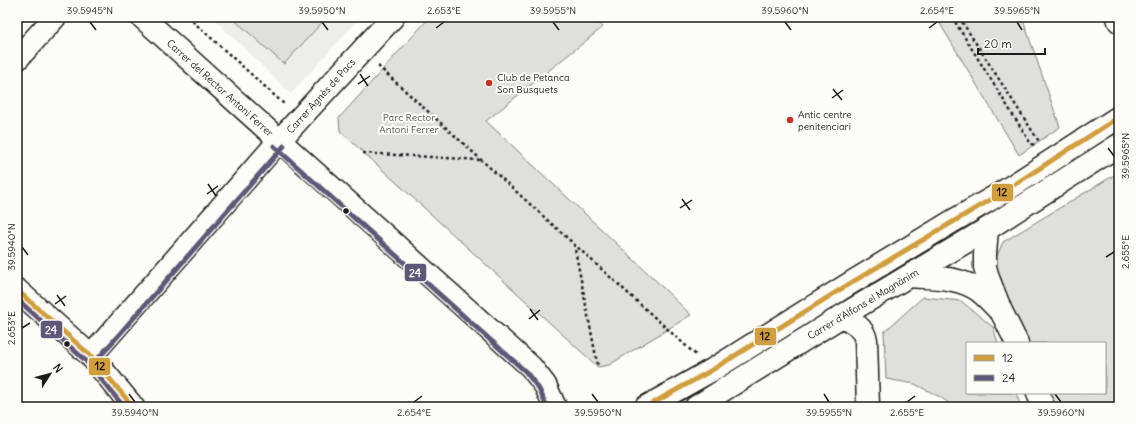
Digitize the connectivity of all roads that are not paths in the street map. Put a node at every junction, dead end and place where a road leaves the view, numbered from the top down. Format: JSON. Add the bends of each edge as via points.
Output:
{"nodes":[{"id":1,"x":55,"y":17,"type":"edge"},
{"id":2,"x":142,"y":17,"type":"edge"},
{"id":3,"x":393,"y":17,"type":"edge"},
{"id":4,"x":1118,"y":17,"type":"edge"},
{"id":5,"x":1119,"y":21,"type":"edge"},
{"id":6,"x":17,"y":59,"type":"edge"},
{"id":7,"x":1119,"y":117,"type":"edge"},
{"id":8,"x":279,"y":141,"type":"junction"},
{"id":9,"x":1119,"y":145,"type":"edge"},
{"id":10,"x":1003,"y":192,"type":"junction"},
{"id":11,"x":987,"y":229,"type":"junction"},
{"id":12,"x":909,"y":276,"type":"junction"},
{"id":13,"x":20,"y":299,"type":"edge"},
{"id":14,"x":1001,"y":311,"type":"junction"},
{"id":15,"x":842,"y":316,"type":"junction"},
{"id":16,"x":1017,"y":342,"type":"edge"},
{"id":17,"x":91,"y":356,"type":"junction"},
{"id":18,"x":1038,"y":394,"type":"edge"},
{"id":19,"x":133,"y":407,"type":"edge"},
{"id":20,"x":555,"y":407,"type":"edge"},
{"id":21,"x":646,"y":407,"type":"edge"},
{"id":22,"x":696,"y":407,"type":"edge"},
{"id":23,"x":868,"y":407,"type":"edge"},
{"id":24,"x":1043,"y":407,"type":"edge"}],
"edges":[{"from":1,"to":6,"type":"main road"},
{"from":2,"to":8,"type":"main road","name":"Carrer del Rector Antoni Ferrer"},
{"from":3,"to":8,"type":"main road","name":"Carrer Agnès de Pacs"},
{"from":4,"to":5,"type":"main road"},
{"from":7,"to":10,"type":"main road"},
{"from":8,"to":17,"type":"main road","name":"Carrer Agnès de Pacs"},
{"from":8,"to":20,"type":"main road","name":"Carrer del Rector Antoni Ferrer","via":[[531,367],[545,385]]},
{"from":9,"to":11,"type":"main road","name":"Carrer d'Alfons el Magnànim"},
{"from":10,"to":11,"type":"main road","via":[[992,209]]},
{"from":10,"to":21,"type":"main road","via":[[712,370]]},
{"from":11,"to":12,"type":"main road","name":"Carrer d'Alfons el Magnànim"},
{"from":11,"to":14,"type":"main road","via":[[985,267]]},
{"from":12,"to":14,"type":"main road","via":[[956,280],[978,290]]},
{"from":12,"to":15,"type":"main road","name":"Carrer d'Alfons el Magnànim"},
{"from":13,"to":17,"type":"main road"},
{"from":14,"to":16,"type":"main road"},
{"from":15,"to":22,"type":"main road","name":"Carrer d'Alfons el Magnànim"},
{"from":15,"to":23,"type":"main road","via":[[860,327],[865,334]]},
{"from":17,"to":19,"type":"main road"},
{"from":18,"to":24,"type":"main road"}]}
